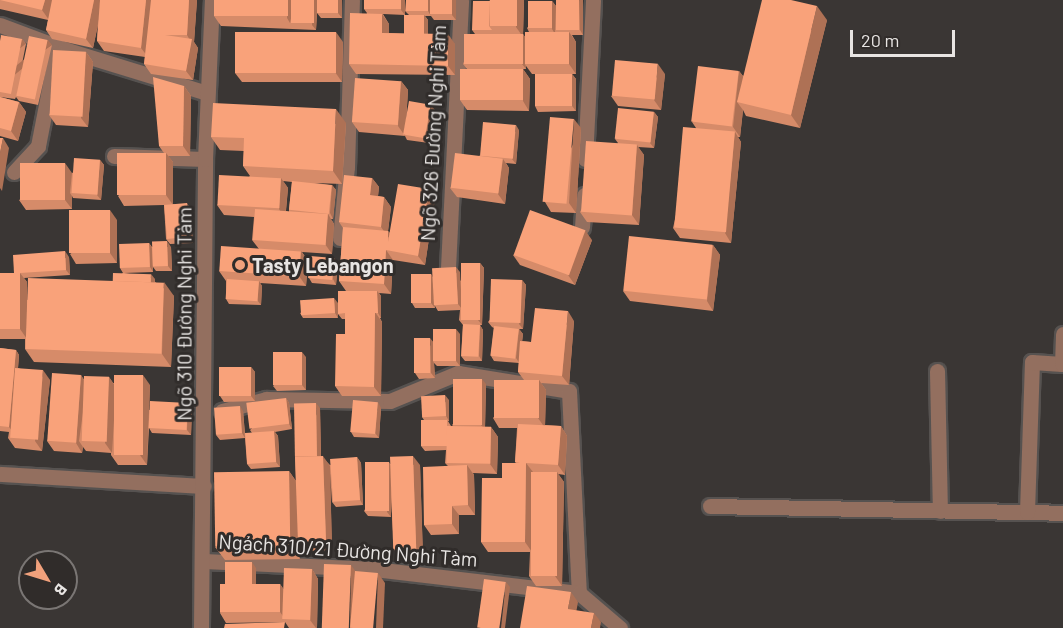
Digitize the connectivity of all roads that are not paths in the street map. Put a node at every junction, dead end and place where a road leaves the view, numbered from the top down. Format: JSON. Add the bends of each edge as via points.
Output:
{"nodes":[{"id":1,"x":212,"y":0,"type":"edge"},
{"id":2,"x":352,"y":0,"type":"edge"},
{"id":3,"x":461,"y":0,"type":"edge"},
{"id":4,"x":592,"y":0,"type":"edge"},
{"id":5,"x":0,"y":25,"type":"edge"},
{"id":6,"x":57,"y":44,"type":"junction"},
{"id":7,"x":207,"y":93,"type":"junction"},
{"id":8,"x":114,"y":156,"type":"dead end"},
{"id":9,"x":205,"y":159,"type":"junction"},
{"id":10,"x":14,"y":172,"type":"dead end"},
{"id":11,"x":582,"y":227,"type":"edge"},
{"id":12,"x":339,"y":238,"type":"edge"},
{"id":13,"x":448,"y":268,"type":"edge"},
{"id":14,"x":1063,"y":334,"type":"edge"},
{"id":15,"x":937,"y":371,"type":"dead end"},
{"id":16,"x":205,"y":416,"type":"junction"},
{"id":17,"x":0,"y":474,"type":"edge"},
{"id":18,"x":204,"y":486,"type":"junction"},
{"id":19,"x":710,"y":506,"type":"dead end"},
{"id":20,"x":940,"y":511,"type":"junction"},
{"id":21,"x":1028,"y":512,"type":"junction"},
{"id":22,"x":1063,"y":513,"type":"edge"},
{"id":23,"x":204,"y":561,"type":"junction"},
{"id":24,"x":579,"y":592,"type":"junction"},
{"id":25,"x":201,"y":628,"type":"edge"},
{"id":26,"x":620,"y":628,"type":"edge"}],
"edges":[{"from":1,"to":7,"type":"street","name":"Ngõ 310 Đường Nghi Tàm"},
{"from":2,"to":12,"type":"street","via":[[346,167]]},
{"from":3,"to":13,"type":"street","name":"Ngõ 326 Đường Nghi Tàm"},
{"from":4,"to":11,"type":"street"},
{"from":5,"to":6,"type":"street"},
{"from":6,"to":7,"type":"street"},
{"from":6,"to":10,"type":"street","via":[[38,146]]},
{"from":7,"to":9,"type":"street","name":"Ngõ 310 Đường Nghi Tàm"},
{"from":8,"to":9,"type":"street"},
{"from":9,"to":16,"type":"street","name":"Ngõ 310 Đường Nghi Tàm"},
{"from":14,"to":21,"type":"street","via":[[1062,364],[1032,362]]},
{"from":15,"to":20,"type":"street"},
{"from":16,"to":18,"type":"street","name":"Ngõ 310 Đường Nghi Tàm"},
{"from":16,"to":24,"type":"street","via":[[266,399],[390,401],[458,373],[569,391]]},
{"from":17,"to":18,"type":"street"},
{"from":18,"to":23,"type":"street","name":"Ngõ 310 Đường Nghi Tàm"},
{"from":19,"to":20,"type":"street"},
{"from":20,"to":21,"type":"street"},
{"from":21,"to":22,"type":"street"},
{"from":23,"to":24,"type":"street","name":"Ngách 310/21 Đường Nghi Tàm","via":[[374,569]]},
{"from":23,"to":25,"type":"street","name":"Ngõ 310 Đường Nghi Tàm"},
{"from":24,"to":26,"type":"street"}]}
